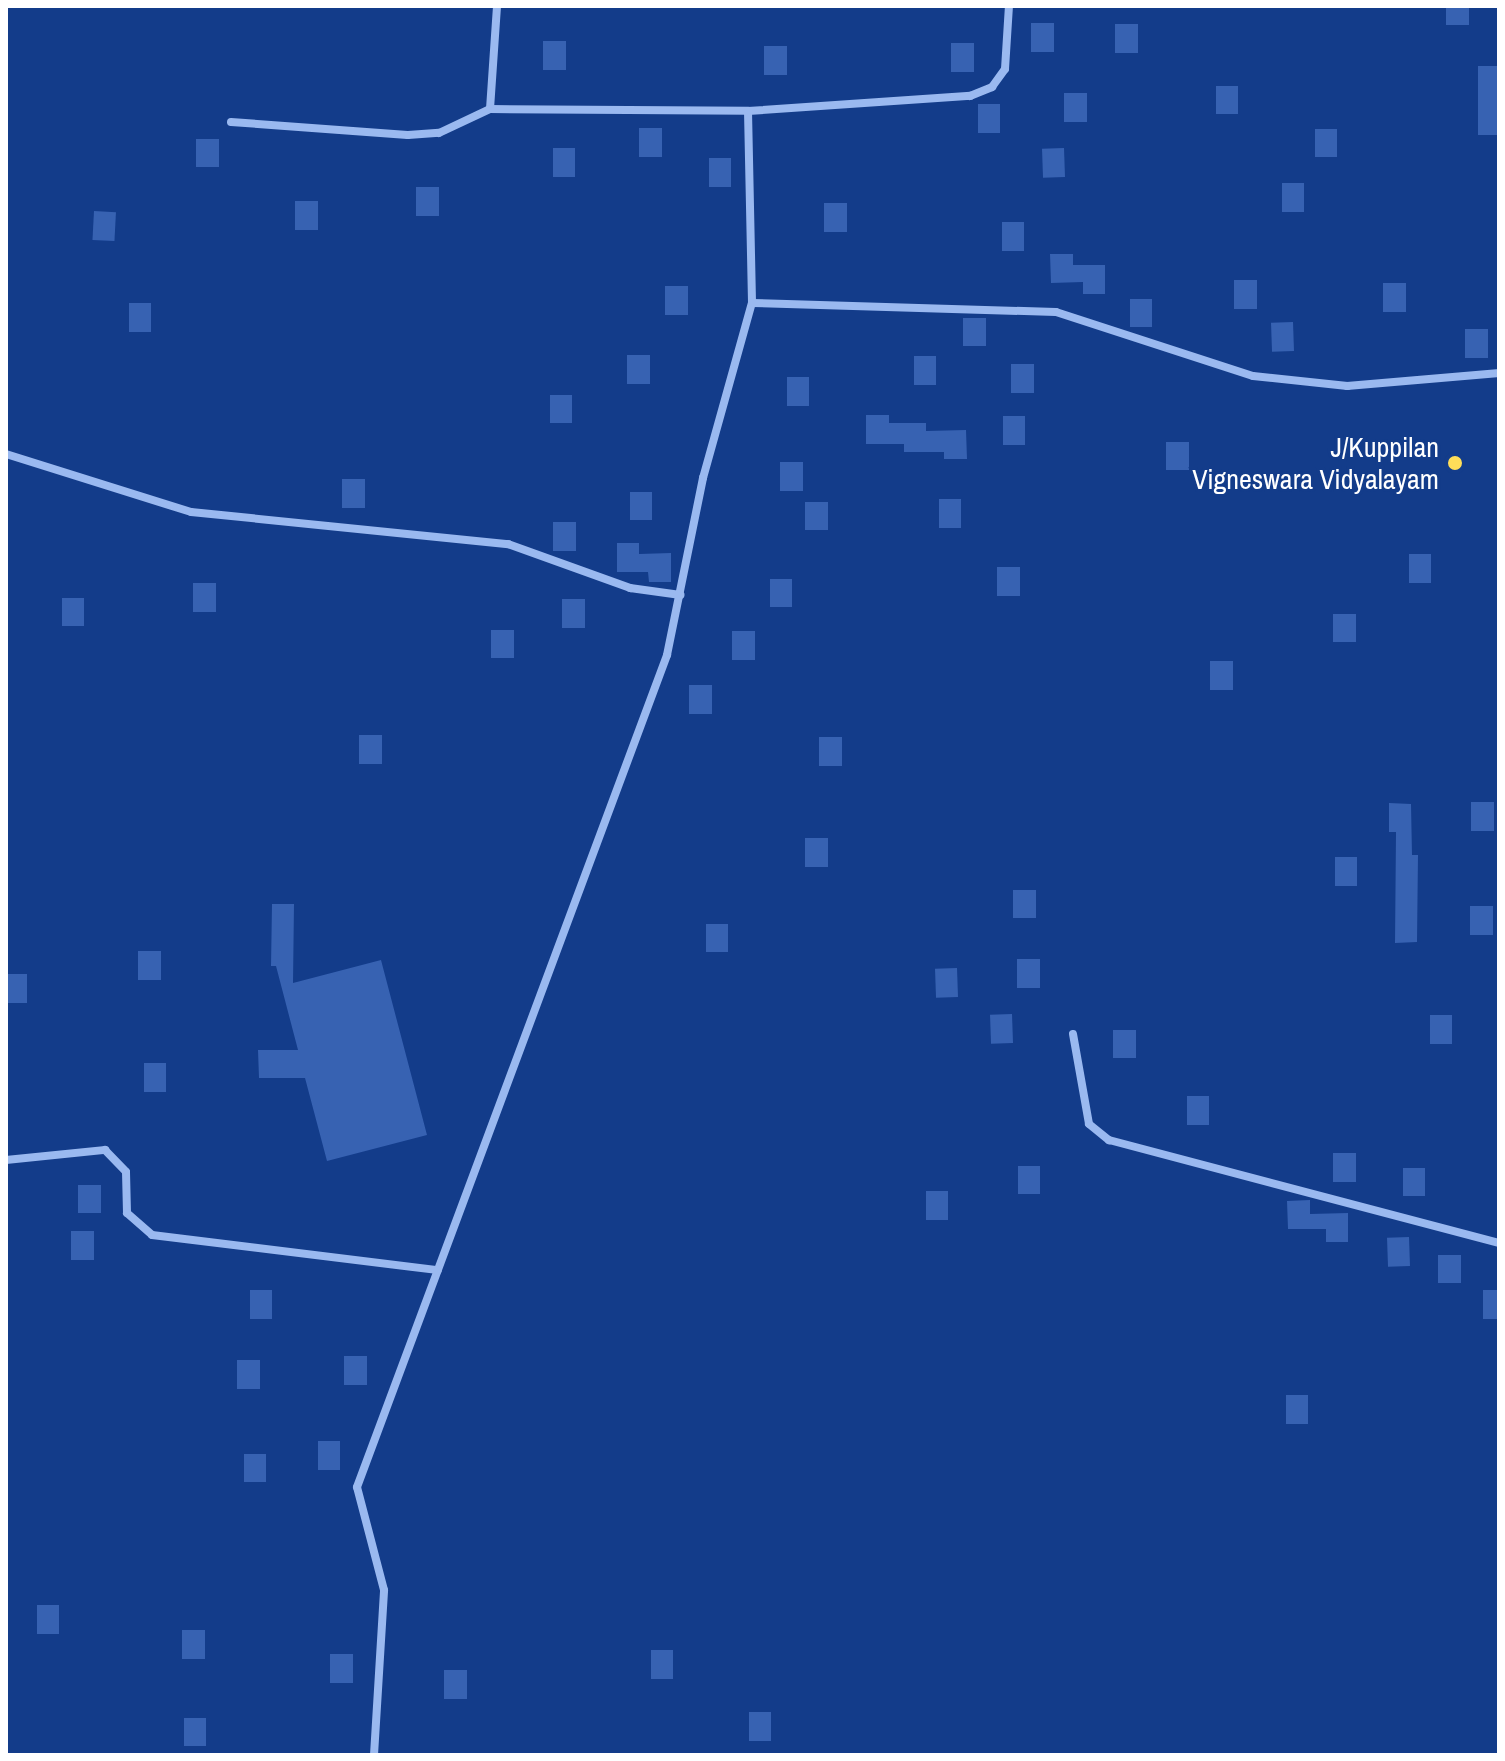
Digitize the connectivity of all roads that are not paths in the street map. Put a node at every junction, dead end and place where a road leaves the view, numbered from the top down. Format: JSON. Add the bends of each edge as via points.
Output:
{"nodes":[{"id":1,"x":497,"y":6,"type":"edge"},
{"id":2,"x":1009,"y":6,"type":"edge"},
{"id":3,"x":490,"y":109,"type":"junction"},
{"id":4,"x":748,"y":111,"type":"junction"},
{"id":5,"x":231,"y":122,"type":"dead end"},
{"id":6,"x":752,"y":303,"type":"junction"},
{"id":7,"x":1499,"y":373,"type":"edge"},
{"id":8,"x":6,"y":454,"type":"edge"},
{"id":9,"x":681,"y":595,"type":"junction"},
{"id":10,"x":1073,"y":1034,"type":"dead end"},
{"id":11,"x":6,"y":1160,"type":"edge"},
{"id":12,"x":1499,"y":1243,"type":"edge"},
{"id":13,"x":438,"y":1270,"type":"junction"},
{"id":14,"x":374,"y":1755,"type":"edge"}],
"edges":[{"from":1,"to":3,"type":"street"},
{"from":2,"to":4,"type":"street","via":[[1005,69],[992,87],[970,96]]},
{"from":3,"to":4,"type":"street"},
{"from":3,"to":5,"type":"street","via":[[439,133],[423,134]]},
{"from":4,"to":6,"type":"street"},
{"from":6,"to":7,"type":"street","via":[[1056,312],[1253,376],[1347,386]]},
{"from":6,"to":9,"type":"street","via":[[703,478]]},
{"from":8,"to":9,"type":"street","via":[[191,512],[508,544],[630,588]]},
{"from":9,"to":13,"type":"street","via":[[667,655]]},
{"from":10,"to":12,"type":"street","via":[[1089,1124],[1109,1140]]},
{"from":11,"to":13,"type":"street","via":[[105,1150],[126,1172],[127,1213],[152,1235]]},
{"from":13,"to":14,"type":"street","via":[[357,1487],[384,1590]]}]}
